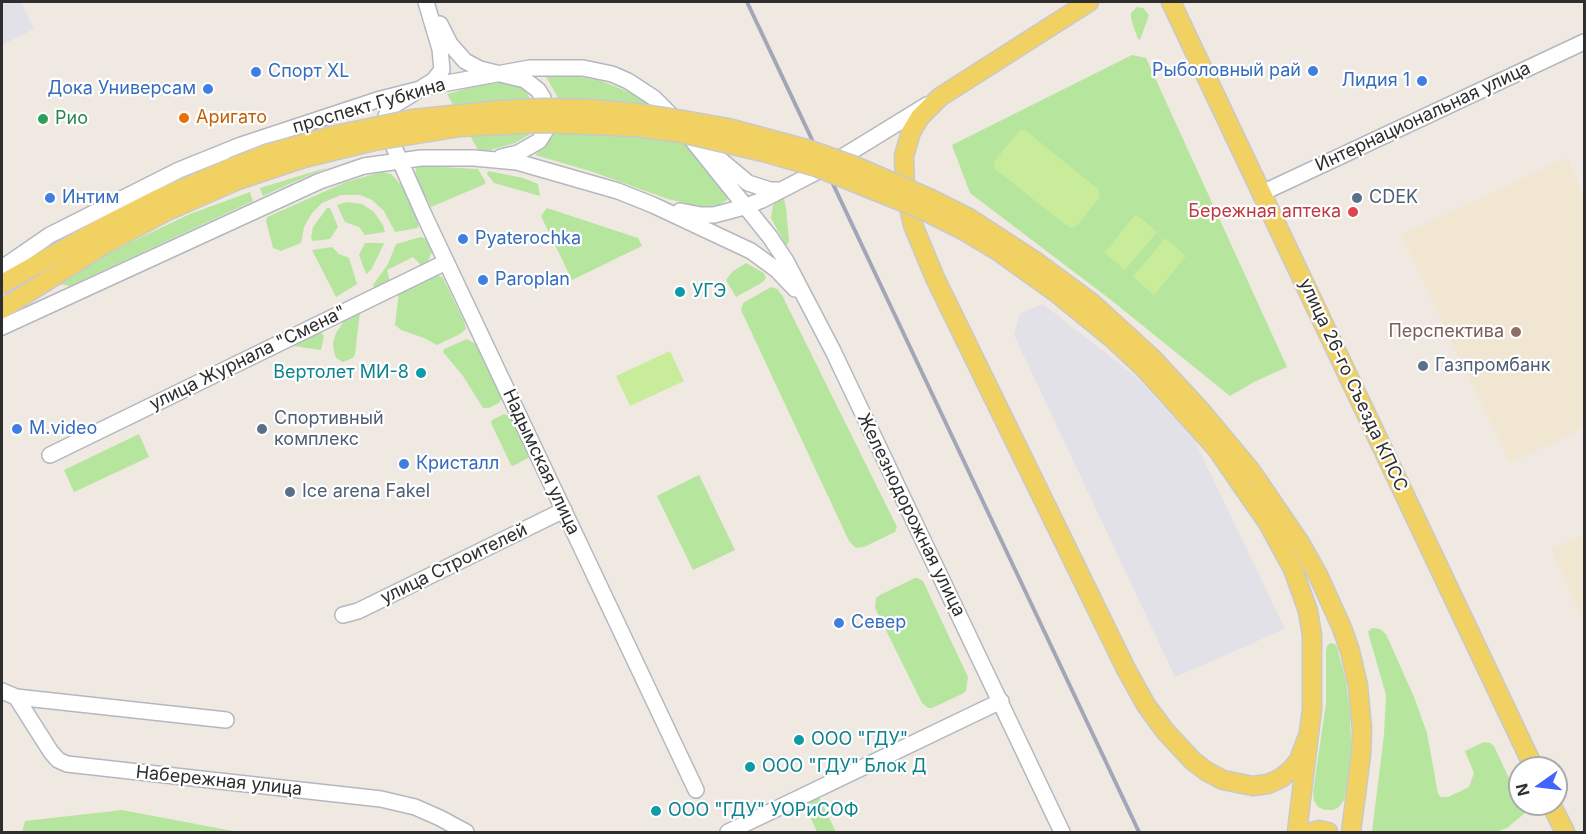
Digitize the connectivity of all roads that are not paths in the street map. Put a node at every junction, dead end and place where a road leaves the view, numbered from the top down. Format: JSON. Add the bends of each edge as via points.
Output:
{"nodes":[{"id":1,"x":427,"y":2,"type":"edge"},
{"id":2,"x":1089,"y":2,"type":"edge"},
{"id":3,"x":1172,"y":2,"type":"edge"},
{"id":4,"x":1584,"y":42,"type":"edge"},
{"id":5,"x":495,"y":74,"type":"junction"},
{"id":6,"x":419,"y":89,"type":"junction"},
{"id":7,"x":940,"y":97,"type":"junction"},
{"id":8,"x":677,"y":121,"type":"junction"},
{"id":9,"x":489,"y":159,"type":"junction"},
{"id":10,"x":399,"y":160,"type":"junction"},
{"id":11,"x":235,"y":173,"type":"junction"},
{"id":12,"x":782,"y":189,"type":"junction"},
{"id":13,"x":1262,"y":192,"type":"junction"},
{"id":14,"x":653,"y":205,"type":"junction"},
{"id":15,"x":744,"y":207,"type":"junction"},
{"id":16,"x":446,"y":262,"type":"junction"},
{"id":17,"x":2,"y":267,"type":"edge"},
{"id":18,"x":2,"y":284,"type":"edge"},
{"id":19,"x":2,"y":309,"type":"edge"},
{"id":20,"x":812,"y":310,"type":"junction"},
{"id":21,"x":2,"y":327,"type":"edge"},
{"id":22,"x":50,"y":455,"type":"dead end"},
{"id":23,"x":1247,"y":479,"type":"junction"},
{"id":24,"x":564,"y":510,"type":"junction"},
{"id":25,"x":343,"y":615,"type":"dead end"},
{"id":26,"x":9,"y":694,"type":"edge"},
{"id":27,"x":1001,"y":701,"type":"junction"},
{"id":28,"x":226,"y":720,"type":"dead end"},
{"id":29,"x":1308,"y":736,"type":"junction"},
{"id":30,"x":1528,"y":756,"type":"edge"},
{"id":31,"x":696,"y":790,"type":"dead end"},
{"id":32,"x":1557,"y":816,"type":"edge"},
{"id":33,"x":466,"y":832,"type":"edge"},
{"id":34,"x":728,"y":832,"type":"edge"},
{"id":35,"x":1062,"y":832,"type":"edge"},
{"id":36,"x":1297,"y":832,"type":"edge"},
{"id":37,"x":1312,"y":832,"type":"edge"},
{"id":38,"x":1328,"y":832,"type":"edge"},
{"id":39,"x":1351,"y":832,"type":"edge"},
{"id":40,"x":1565,"y":832,"type":"edge"}],
"edges":[{"from":1,"to":5,"type":"street","via":[[459,56]]},
{"from":1,"to":6,"type":"street","via":[[442,70]]},
{"from":2,"to":7,"type":"main road"},
{"from":3,"to":13,"type":"main road","name":"улица 26-го Съезда КПСС"},
{"from":4,"to":13,"type":"street","name":"Интернациональная улица"},
{"from":5,"to":6,"type":"street","name":"проспект Губкина"},
{"from":5,"to":8,"type":"street","name":"проспект Губкина","via":[[564,66],[612,74],[654,98]]},
{"from":5,"to":9,"type":"street","via":[[531,84],[543,98],[548,118],[546,130],[533,145],[518,153]]},
{"from":6,"to":10,"type":"street","name":"Надымская улица","via":[[391,107],[386,116],[385,127]]},
{"from":6,"to":17,"type":"street","name":"проспект Губкина","via":[[241,145],[180,170],[50,235]]},
{"from":7,"to":12,"type":"street","via":[[855,151]]},
{"from":7,"to":29,"type":"main road","via":[[920,117],[907,143],[905,189],[913,225],[935,278],[1139,694],[1193,761],[1237,784],[1261,785],[1281,778],[1299,760]]},
{"from":8,"to":12,"type":"street","via":[[748,183],[770,190]]},
{"from":8,"to":15,"type":"street","name":"проспект Губкина"},
{"from":9,"to":10,"type":"street"},
{"from":9,"to":14,"type":"street","via":[[566,175]]},
{"from":10,"to":16,"type":"street","name":"Надымская улица"},
{"from":10,"to":21,"type":"street","via":[[364,166],[320,181]]},
{"from":11,"to":18,"type":"main road","via":[[158,199]]},
{"from":11,"to":19,"type":"main road","via":[[105,244]]},
{"from":11,"to":23,"type":"main road","bridge":true,"via":[[275,152],[336,135],[412,119],[543,108],[591,109],[682,120],[810,150],[931,199],[1005,240],[1066,283],[1120,327],[1201,411]]},
{"from":12,"to":15,"type":"street"},
{"from":13,"to":30,"type":"main road","name":"улица 26-го Съезда КПСС"},
{"from":14,"to":15,"type":"street","via":[[701,215]]},
{"from":14,"to":20,"type":"street","via":[[766,260]]},
{"from":15,"to":20,"type":"street","name":"Железнодорожная улица","via":[[779,249]]},
{"from":16,"to":22,"type":"street","name":"улица Журнала \"Смена\""},
{"from":16,"to":24,"type":"street","name":"Надымская улица"},
{"from":20,"to":27,"type":"street","name":"Железнодорожная улица"},
{"from":23,"to":29,"type":"main road","via":[[1293,569],[1308,611],[1314,677]]},
{"from":23,"to":39,"type":"main road","via":[[1304,551],[1332,604],[1350,651],[1362,729]]},
{"from":24,"to":25,"type":"street","name":"улица Строителей"},
{"from":24,"to":31,"type":"street","name":"Надымская улица"},
{"from":26,"to":28,"type":"street"},
{"from":26,"to":33,"type":"street","name":"Набережная улица","via":[[51,752],[67,764],[381,799],[415,807]]},
{"from":27,"to":34,"type":"street"},
{"from":27,"to":35,"type":"street","name":"Железнодорожная улица"},
{"from":29,"to":36,"type":"main road"},
{"from":32,"to":40,"type":"main road"},
{"from":37,"to":38,"type":"main road"}]}
